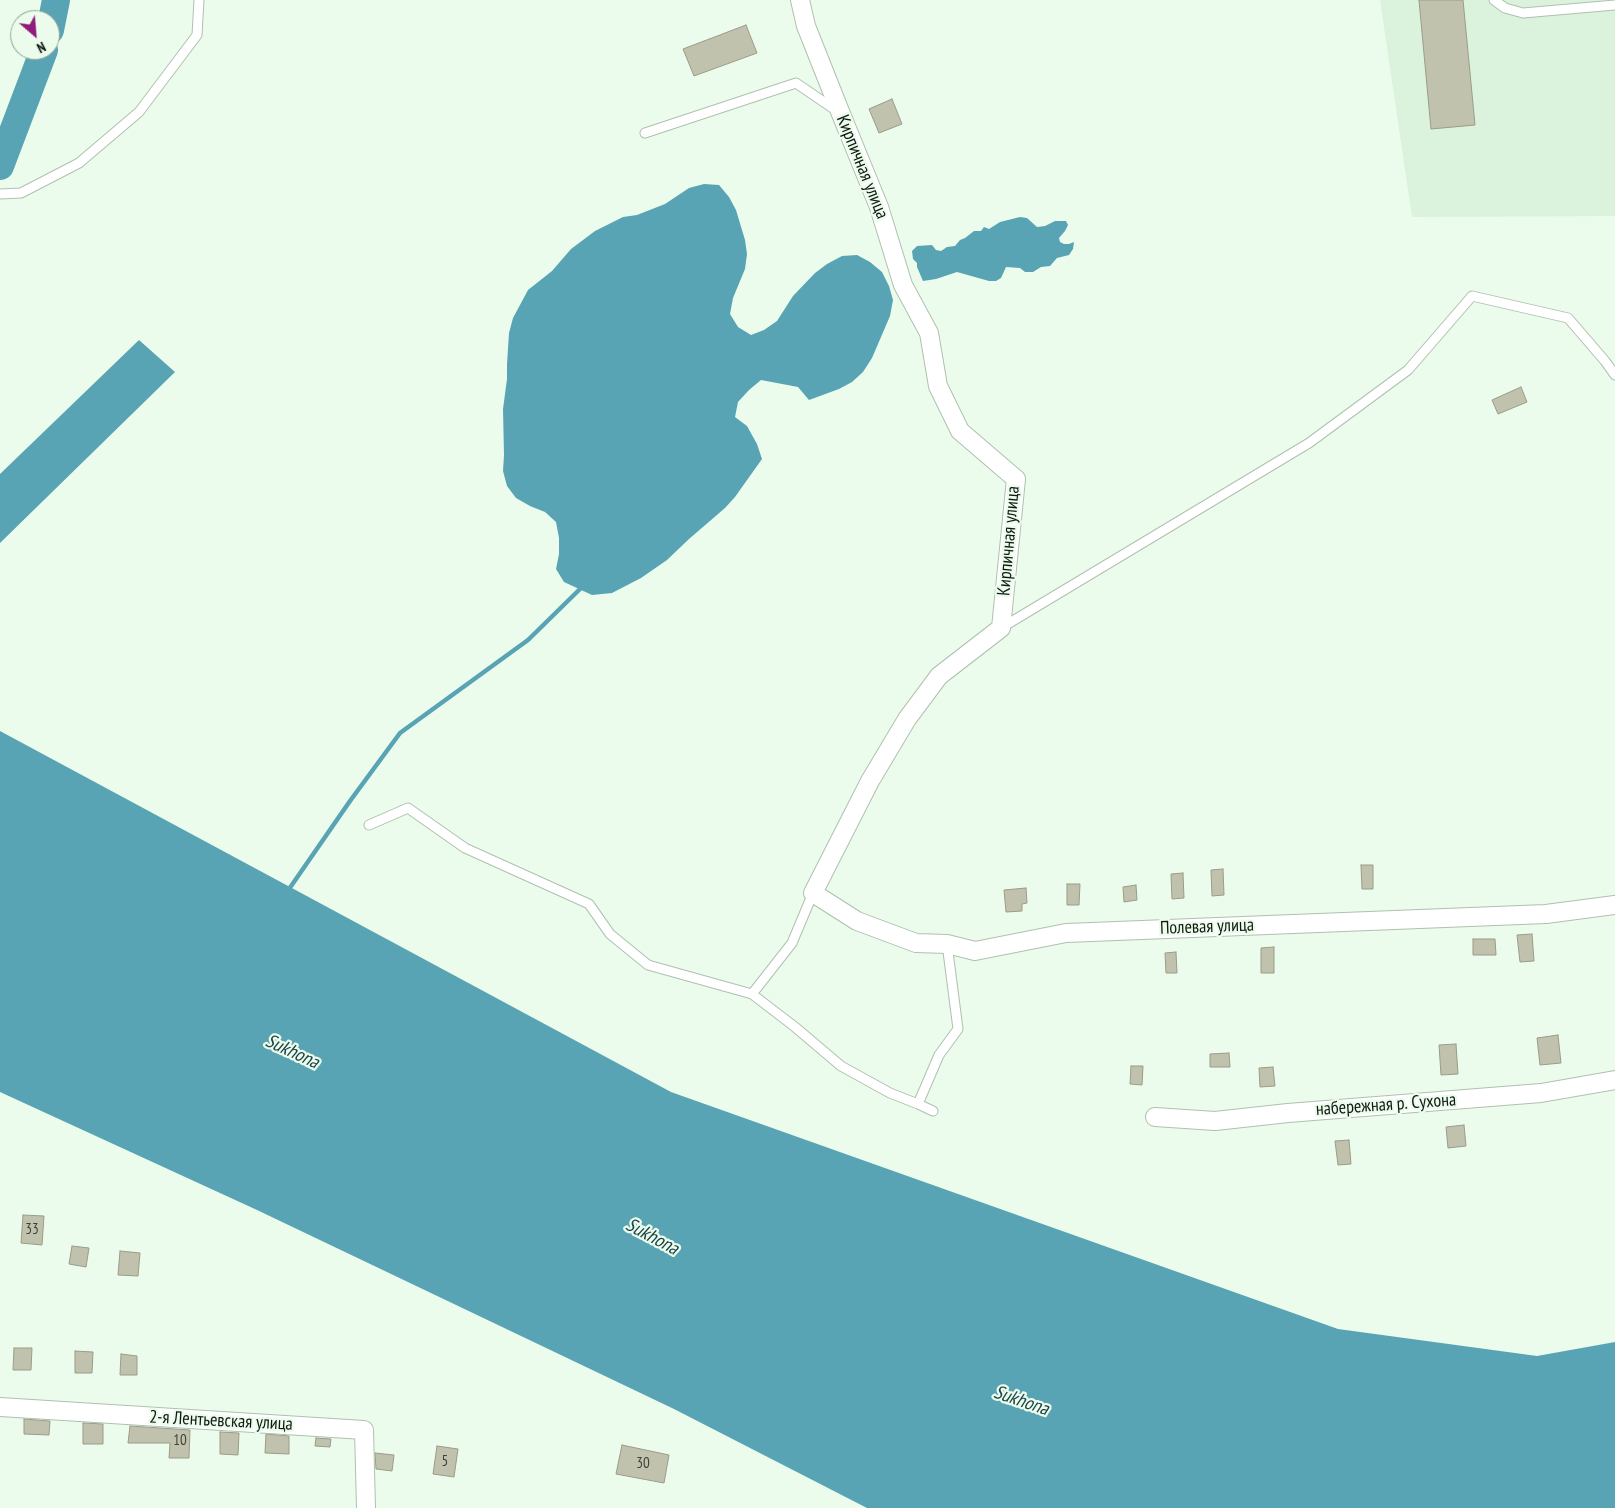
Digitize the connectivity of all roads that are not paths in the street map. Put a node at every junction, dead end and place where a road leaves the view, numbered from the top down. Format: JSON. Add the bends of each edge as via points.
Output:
{"nodes":[{"id":1,"x":199,"y":0,"type":"edge"},
{"id":2,"x":800,"y":0,"type":"edge"},
{"id":3,"x":1494,"y":0,"type":"edge"},
{"id":4,"x":1615,"y":5,"type":"edge"},
{"id":5,"x":841,"y":114,"type":"junction"},
{"id":6,"x":645,"y":133,"type":"dead end"},
{"id":7,"x":0,"y":194,"type":"edge"},
{"id":8,"x":1615,"y":375,"type":"edge"},
{"id":9,"x":1001,"y":628,"type":"junction"},
{"id":10,"x":369,"y":825,"type":"dead end"},
{"id":11,"x":813,"y":894,"type":"junction"},
{"id":12,"x":1615,"y":905,"type":"edge"},
{"id":13,"x":947,"y":944,"type":"junction"},
{"id":14,"x":752,"y":994,"type":"junction"},
{"id":15,"x":1615,"y":1080,"type":"edge"},
{"id":16,"x":918,"y":1104,"type":"junction"},
{"id":17,"x":933,"y":1111,"type":"dead end"},
{"id":18,"x":1156,"y":1117,"type":"dead end"},
{"id":19,"x":0,"y":1408,"type":"edge"},
{"id":20,"x":366,"y":1508,"type":"edge"}],
"edges":[{"from":1,"to":7,"type":"lane","via":[[197,35],[139,112],[79,164],[21,193]]},
{"from":2,"to":5,"type":"street","name":"Кирпичная улица","via":[[806,26]]},
{"from":3,"to":4,"type":"lane","via":[[1505,8],[1523,13]]},
{"from":5,"to":6,"type":"lane","via":[[796,83]]},
{"from":5,"to":9,"type":"street","name":"Кирпичная улица","via":[[879,206],[904,285],[930,333],[938,386],[960,431],[1016,479]]},
{"from":8,"to":9,"type":"lane","via":[[1568,318],[1472,296],[1408,370],[1309,443]]},
{"from":9,"to":11,"type":"street","via":[[939,676],[907,719],[870,781]]},
{"from":10,"to":14,"type":"lane","via":[[408,808],[465,848],[589,904],[610,934],[648,965]]},
{"from":11,"to":13,"type":"street","name":"Полевая улица","via":[[857,921],[916,943]]},
{"from":11,"to":14,"type":"lane","via":[[792,942]]},
{"from":12,"to":13,"type":"street","name":"Полевая улица","via":[[1546,914],[1066,933],[975,951]]},
{"from":13,"to":16,"type":"lane","via":[[958,1029],[939,1055]]},
{"from":14,"to":16,"type":"lane","via":[[841,1066],[890,1093]]},
{"from":15,"to":18,"type":"street","name":"набережная р. Сухона","via":[[1541,1093],[1215,1121]]},
{"from":16,"to":17,"type":"lane"},
{"from":19,"to":20,"type":"street","name":"2-я Лентьевская улица","via":[[364,1430]]}]}
